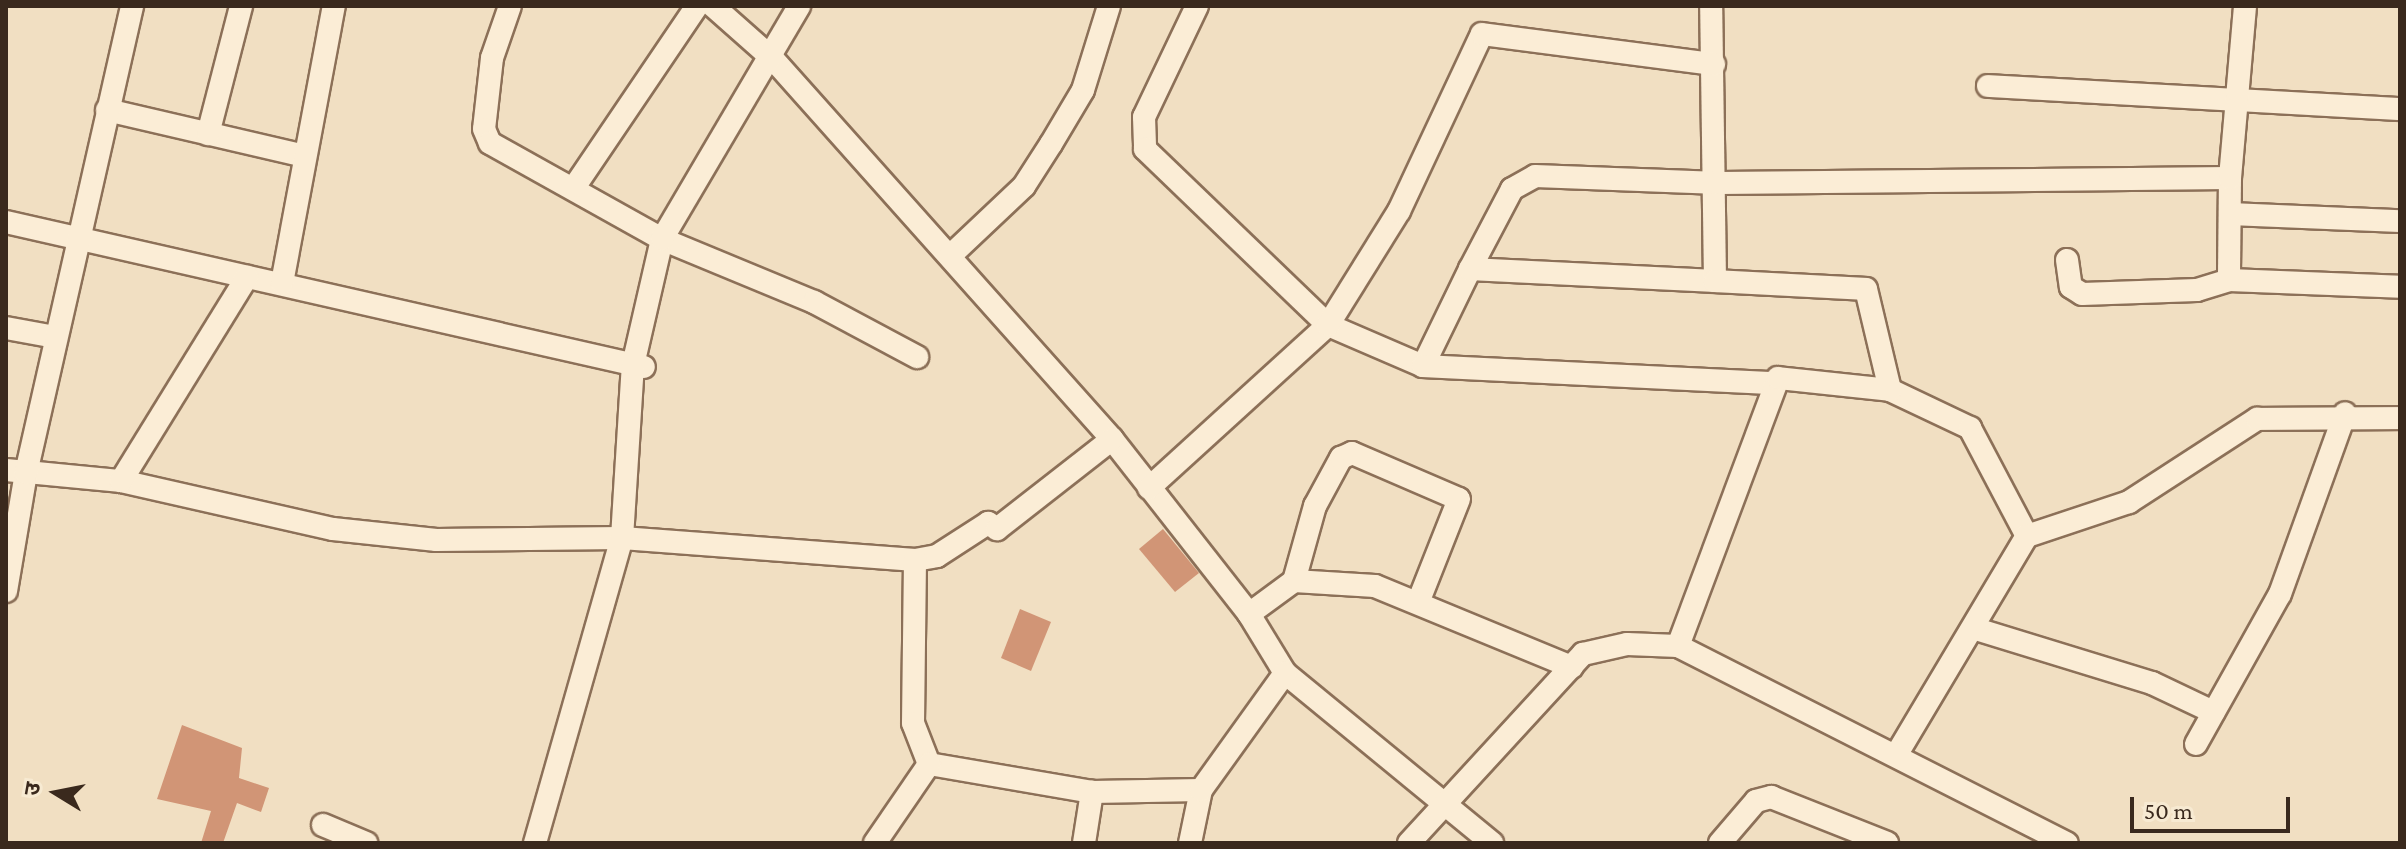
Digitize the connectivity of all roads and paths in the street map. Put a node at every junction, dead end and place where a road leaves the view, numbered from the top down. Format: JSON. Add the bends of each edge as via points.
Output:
{"nodes":[{"id":1,"x":132,"y":6,"type":"edge"},
{"id":2,"x":241,"y":6,"type":"edge"},
{"id":3,"x":334,"y":6,"type":"edge"},
{"id":4,"x":510,"y":6,"type":"edge"},
{"id":5,"x":697,"y":6,"type":"edge"},
{"id":6,"x":713,"y":6,"type":"edge"},
{"id":7,"x":799,"y":6,"type":"edge"},
{"id":8,"x":1109,"y":6,"type":"edge"},
{"id":9,"x":1197,"y":6,"type":"edge"},
{"id":10,"x":1711,"y":6,"type":"edge"},
{"id":11,"x":2245,"y":6,"type":"edge"},
{"id":12,"x":773,"y":59,"type":"junction"},
{"id":13,"x":1714,"y":64,"type":"junction"},
{"id":14,"x":1988,"y":86,"type":"dead end"},
{"id":15,"x":2237,"y":96,"type":"junction"},
{"id":16,"x":2400,"y":109,"type":"edge"},
{"id":17,"x":107,"y":110,"type":"junction"},
{"id":18,"x":208,"y":134,"type":"junction"},
{"id":19,"x":304,"y":156,"type":"junction"},
{"id":20,"x":2230,"y":178,"type":"junction"},
{"id":21,"x":1719,"y":183,"type":"junction"},
{"id":22,"x":575,"y":186,"type":"junction"},
{"id":23,"x":2230,"y":214,"type":"junction"},
{"id":24,"x":2400,"y":221,"type":"edge"},
{"id":25,"x":6,"y":222,"type":"edge"},
{"id":26,"x":662,"y":239,"type":"junction"},
{"id":27,"x":77,"y":240,"type":"junction"},
{"id":28,"x":950,"y":256,"type":"junction"},
{"id":29,"x":2067,"y":260,"type":"dead end"},
{"id":30,"x":1470,"y":269,"type":"junction"},
{"id":31,"x":247,"y":277,"type":"junction"},
{"id":32,"x":2229,"y":280,"type":"junction"},
{"id":33,"x":1715,"y":281,"type":"junction"},
{"id":34,"x":282,"y":283,"type":"junction"},
{"id":35,"x":2400,"y":287,"type":"edge"},
{"id":36,"x":1328,"y":325,"type":"junction"},
{"id":37,"x":6,"y":328,"type":"edge"},
{"id":38,"x":55,"y":337,"type":"junction"},
{"id":39,"x":917,"y":357,"type":"dead end"},
{"id":40,"x":638,"y":366,"type":"junction"},
{"id":41,"x":1423,"y":366,"type":"junction"},
{"id":42,"x":1774,"y":383,"type":"junction"},
{"id":43,"x":1890,"y":390,"type":"junction"},
{"id":44,"x":2345,"y":413,"type":"junction"},
{"id":45,"x":2400,"y":418,"type":"edge"},
{"id":46,"x":1112,"y":439,"type":"junction"},
{"id":47,"x":16,"y":472,"type":"edge"},
{"id":48,"x":121,"y":481,"type":"junction"},
{"id":49,"x":1149,"y":488,"type":"junction"},
{"id":50,"x":2027,"y":536,"type":"junction"},
{"id":51,"x":622,"y":538,"type":"junction"},
{"id":52,"x":915,"y":560,"type":"junction"},
{"id":53,"x":1294,"y":581,"type":"junction"},
{"id":54,"x":6,"y":591,"type":"edge"},
{"id":55,"x":1419,"y":600,"type":"junction"},
{"id":56,"x":1249,"y":614,"type":"junction"},
{"id":57,"x":1976,"y":629,"type":"junction"},
{"id":58,"x":1678,"y":646,"type":"junction"},
{"id":59,"x":1572,"y":667,"type":"junction"},
{"id":60,"x":1285,"y":673,"type":"junction"},
{"id":61,"x":2213,"y":712,"type":"junction"},
{"id":62,"x":2196,"y":744,"type":"dead end"},
{"id":63,"x":1898,"y":752,"type":"junction"},
{"id":64,"x":929,"y":764,"type":"junction"},
{"id":65,"x":1201,"y":790,"type":"junction"},
{"id":66,"x":1092,"y":792,"type":"junction"},
{"id":67,"x":1443,"y":806,"type":"junction"},
{"id":68,"x":323,"y":825,"type":"dead end"},
{"id":69,"x":366,"y":843,"type":"edge"},
{"id":70,"x":535,"y":843,"type":"edge"},
{"id":71,"x":875,"y":843,"type":"edge"},
{"id":72,"x":1084,"y":843,"type":"edge"},
{"id":73,"x":1190,"y":843,"type":"edge"},
{"id":74,"x":1409,"y":843,"type":"edge"},
{"id":75,"x":1492,"y":843,"type":"edge"},
{"id":76,"x":1720,"y":843,"type":"edge"},
{"id":77,"x":1887,"y":843,"type":"edge"},
{"id":78,"x":2067,"y":843,"type":"edge"}],
"edges":[{"from":1,"to":17,"type":"street"},
{"from":2,"to":18,"type":"street"},
{"from":3,"to":19,"type":"street"},
{"from":4,"to":22,"type":"street","via":[[492,58],[484,129],[490,143]]},
{"from":5,"to":22,"type":"street","via":[[619,111]]},
{"from":6,"to":12,"type":"street"},
{"from":7,"to":12,"type":"street"},
{"from":8,"to":28,"type":"street","via":[[1083,90],[1051,144],[1024,186]]},
{"from":9,"to":36,"type":"street","via":[[1140,139]]},
{"from":10,"to":13,"type":"street"},
{"from":11,"to":15,"type":"street"},
{"from":12,"to":26,"type":"street"},
{"from":12,"to":28,"type":"street"},
{"from":13,"to":21,"type":"street"},
{"from":13,"to":36,"type":"street","via":[[1482,34],[1399,211]]},
{"from":14,"to":15,"type":"street"},
{"from":15,"to":16,"type":"street"},
{"from":15,"to":20,"type":"street"},
{"from":17,"to":18,"type":"street"},
{"from":17,"to":27,"type":"street"},
{"from":18,"to":19,"type":"street"},
{"from":19,"to":34,"type":"street"},
{"from":20,"to":21,"type":"street"},
{"from":20,"to":23,"type":"street"},
{"from":21,"to":30,"type":"street","via":[[1535,176],[1512,189]]},
{"from":21,"to":33,"type":"street"},
{"from":22,"to":26,"type":"street"},
{"from":23,"to":24,"type":"street"},
{"from":23,"to":32,"type":"street"},
{"from":25,"to":27,"type":"street"},
{"from":26,"to":39,"type":"street","via":[[814,302]]},
{"from":26,"to":40,"type":"street"},
{"from":27,"to":31,"type":"street"},
{"from":27,"to":38,"type":"street"},
{"from":28,"to":46,"type":"street"},
{"from":29,"to":32,"type":"street","via":[[2071,287],[2082,294],[2197,290]]},
{"from":30,"to":33,"type":"street"},
{"from":30,"to":41,"type":"street"},
{"from":31,"to":34,"type":"street"},
{"from":31,"to":48,"type":"street"},
{"from":32,"to":35,"type":"street"},
{"from":33,"to":43,"type":"street","via":[[1866,289]]},
{"from":34,"to":40,"type":"street"},
{"from":36,"to":41,"type":"street"},
{"from":36,"to":49,"type":"street"},
{"from":37,"to":38,"type":"street"},
{"from":38,"to":47,"type":"street"},
{"from":40,"to":51,"type":"street"},
{"from":41,"to":42,"type":"street"},
{"from":42,"to":43,"type":"street","via":[[1783,376]]},
{"from":42,"to":58,"type":"street"},
{"from":43,"to":50,"type":"street","via":[[1970,428]]},
{"from":44,"to":45,"type":"street"},
{"from":44,"to":50,"type":"street","via":[[2257,419],[2129,502]]},
{"from":44,"to":61,"type":"street","via":[[2280,594]]},
{"from":46,"to":49,"type":"street"},
{"from":46,"to":52,"type":"street","via":[[997,529],[988,523],[937,556]]},
{"from":47,"to":48,"type":"street"},
{"from":47,"to":54,"type":"street"},
{"from":48,"to":51,"type":"street","via":[[333,529],[436,540]]},
{"from":49,"to":56,"type":"street"},
{"from":50,"to":57,"type":"street"},
{"from":51,"to":52,"type":"street"},
{"from":51,"to":70,"type":"street"},
{"from":52,"to":64,"type":"street","via":[[913,723]]},
{"from":53,"to":55,"type":"street","via":[[1375,586]]},
{"from":53,"to":55,"type":"street","via":[[1315,506],[1341,458],[1352,453],[1459,499]]},
{"from":53,"to":56,"type":"street"},
{"from":55,"to":59,"type":"street"},
{"from":56,"to":60,"type":"street"},
{"from":57,"to":61,"type":"street","via":[[2152,683]]},
{"from":57,"to":63,"type":"street"},
{"from":58,"to":59,"type":"street","via":[[1610,646]]},
{"from":58,"to":63,"type":"street"},
{"from":59,"to":67,"type":"street"},
{"from":60,"to":65,"type":"street"},
{"from":60,"to":67,"type":"street"},
{"from":61,"to":62,"type":"street"},
{"from":63,"to":78,"type":"street"},
{"from":64,"to":66,"type":"street"},
{"from":64,"to":71,"type":"street"},
{"from":65,"to":66,"type":"street"},
{"from":65,"to":73,"type":"street"},
{"from":66,"to":72,"type":"street"},
{"from":67,"to":74,"type":"street"},
{"from":67,"to":75,"type":"street"},
{"from":68,"to":69,"type":"street"},
{"from":76,"to":77,"type":"street","via":[[1756,801],[1771,797]]}]}
